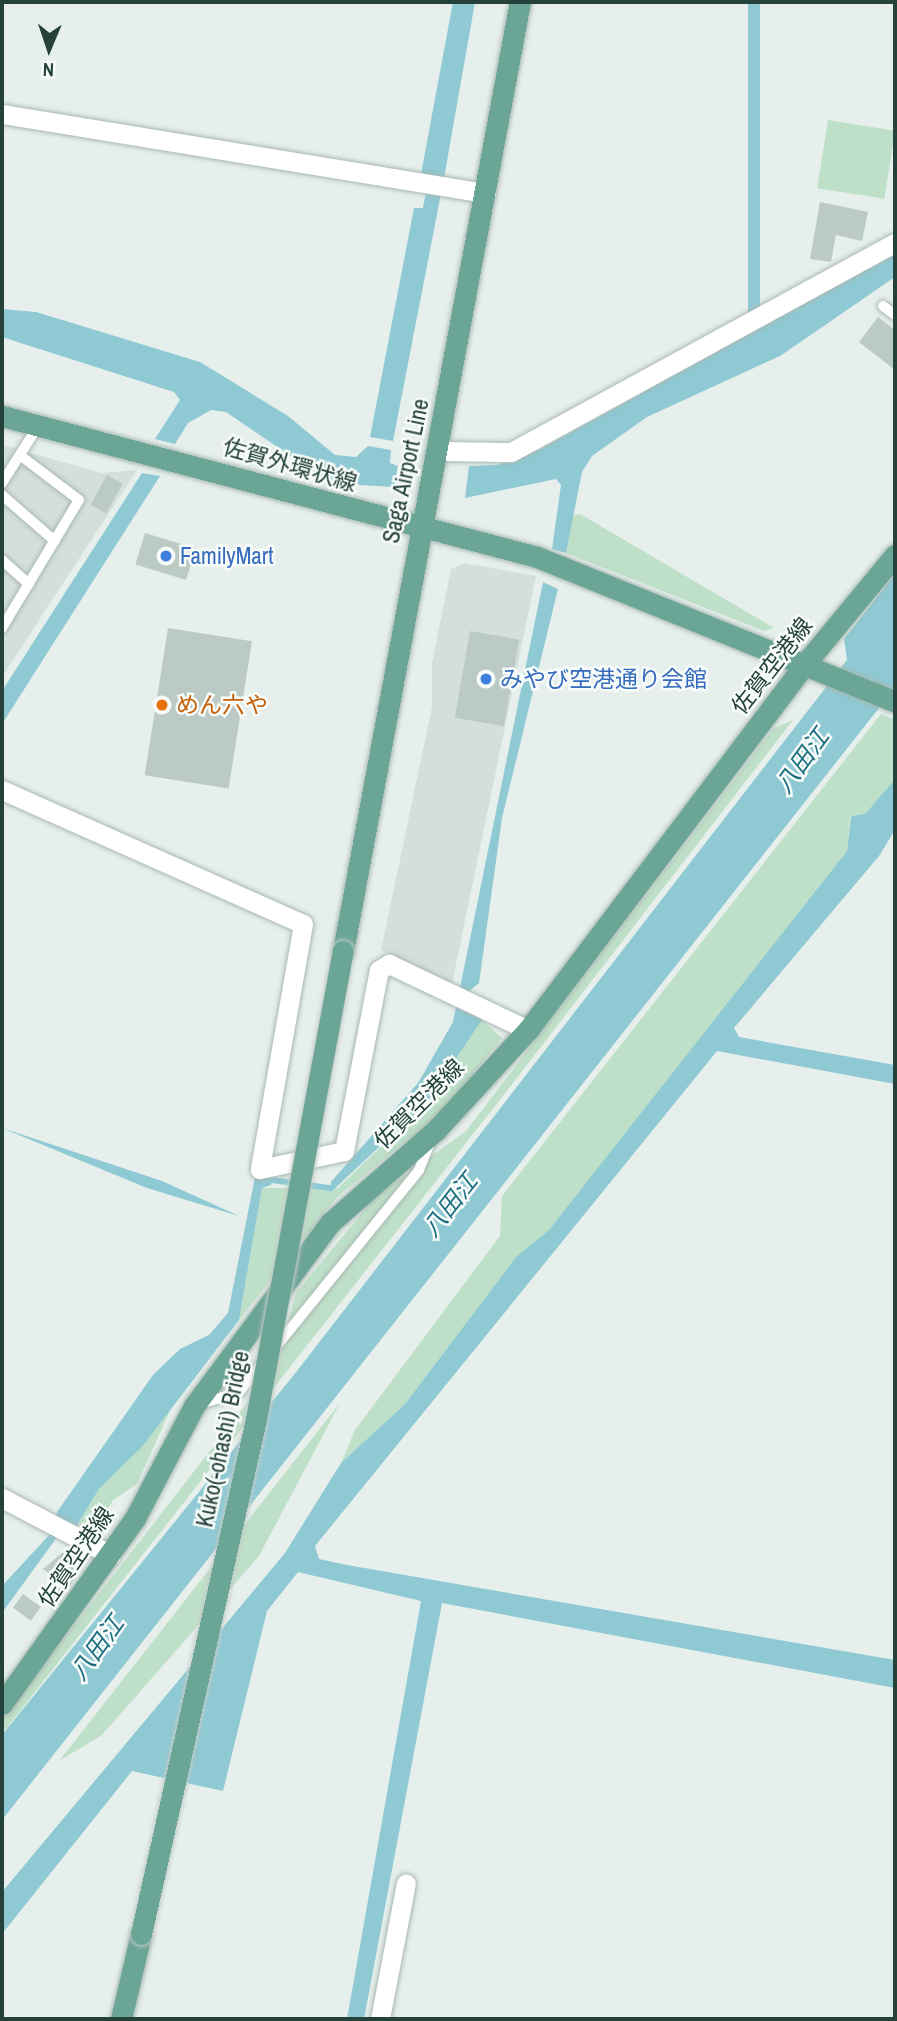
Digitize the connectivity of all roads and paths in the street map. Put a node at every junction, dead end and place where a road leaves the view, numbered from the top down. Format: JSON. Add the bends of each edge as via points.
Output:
{"nodes":[{"id":1,"x":520,"y":2,"type":"edge"},
{"id":2,"x":2,"y":114,"type":"edge"},
{"id":3,"x":486,"y":193,"type":"junction"},
{"id":4,"x":895,"y":243,"type":"edge"},
{"id":5,"x":883,"y":306,"type":"dead end"},
{"id":6,"x":895,"y":315,"type":"edge"},
{"id":7,"x":8,"y":417,"type":"edge"},
{"id":8,"x":38,"y":426,"type":"junction"},
{"id":9,"x":438,"y":451,"type":"junction"},
{"id":10,"x":21,"y":456,"type":"junction"},
{"id":11,"x":2,"y":483,"type":"edge"},
{"id":12,"x":2,"y":495,"type":"edge"},
{"id":13,"x":421,"y":528,"type":"junction"},
{"id":14,"x":55,"y":541,"type":"junction"},
{"id":15,"x":895,"y":555,"type":"edge"},
{"id":16,"x":2,"y":560,"type":"edge"},
{"id":17,"x":29,"y":584,"type":"junction"},
{"id":18,"x":5,"y":616,"type":"edge"},
{"id":19,"x":2,"y":628,"type":"edge"},
{"id":20,"x":814,"y":668,"type":"junction"},
{"id":21,"x":895,"y":702,"type":"edge"},
{"id":22,"x":2,"y":790,"type":"edge"},
{"id":23,"x":343,"y":951,"type":"joint"},
{"id":24,"x":527,"y":1030,"type":"junction"},
{"id":25,"x":436,"y":1130,"type":"junction"},
{"id":26,"x":194,"y":1405,"type":"junction"},
{"id":27,"x":2,"y":1499,"type":"edge"},
{"id":28,"x":111,"y":1555,"type":"junction"},
{"id":29,"x":2,"y":1704,"type":"edge"},
{"id":30,"x":406,"y":1884,"type":"dead end"},
{"id":31,"x":121,"y":2019,"type":"edge"},
{"id":32,"x":380,"y":2019,"type":"edge"}],
"edges":[{"from":1,"to":3,"type":"main road","name":"Saga Airport Line"},
{"from":2,"to":3,"type":"street"},
{"from":3,"to":9,"type":"main road","name":"Saga Airport Line"},
{"from":4,"to":9,"type":"street","via":[[511,452]]},
{"from":5,"to":6,"type":"lane"},
{"from":7,"to":8,"type":"main road","name":"佐賀外環状線"},
{"from":8,"to":10,"type":"lane"},
{"from":8,"to":13,"type":"main road","name":"佐賀外環状線"},
{"from":9,"to":13,"type":"main road","name":"Saga Airport Line"},
{"from":10,"to":11,"type":"lane"},
{"from":10,"to":14,"type":"lane","via":[[79,500]]},
{"from":12,"to":14,"type":"lane"},
{"from":13,"to":20,"type":"main road","name":"佐賀外環状線","via":[[537,557]]},
{"from":13,"to":23,"type":"main road","name":"Saga Airport Line"},
{"from":14,"to":17,"type":"lane"},
{"from":15,"to":20,"type":"main road","name":"佐賀空港線"},
{"from":16,"to":17,"type":"lane"},
{"from":17,"to":18,"type":"lane"},
{"from":18,"to":19,"type":"lane"},
{"from":20,"to":21,"type":"main road","name":"佐賀外環状線"},
{"from":20,"to":24,"type":"main road","name":"佐賀空港線"},
{"from":22,"to":24,"type":"street","via":[[303,924],[260,1169],[344,1151],[379,970],[389,964]]},
{"from":23,"to":31,"type":"main road","name":"Kuko(-ohashi) Bridge","bridge":true,"via":[[256,1419]]},
{"from":24,"to":25,"type":"main road","name":"佐賀空港線"},
{"from":25,"to":26,"type":"main road","name":"佐賀空港線","via":[[330,1223]]},
{"from":25,"to":26,"type":"lane","via":[[419,1170],[239,1392]]},
{"from":26,"to":28,"type":"main road","name":"佐賀空港線"},
{"from":27,"to":28,"type":"street"},
{"from":28,"to":29,"type":"main road","name":"佐賀空港線"},
{"from":30,"to":32,"type":"street"}]}
